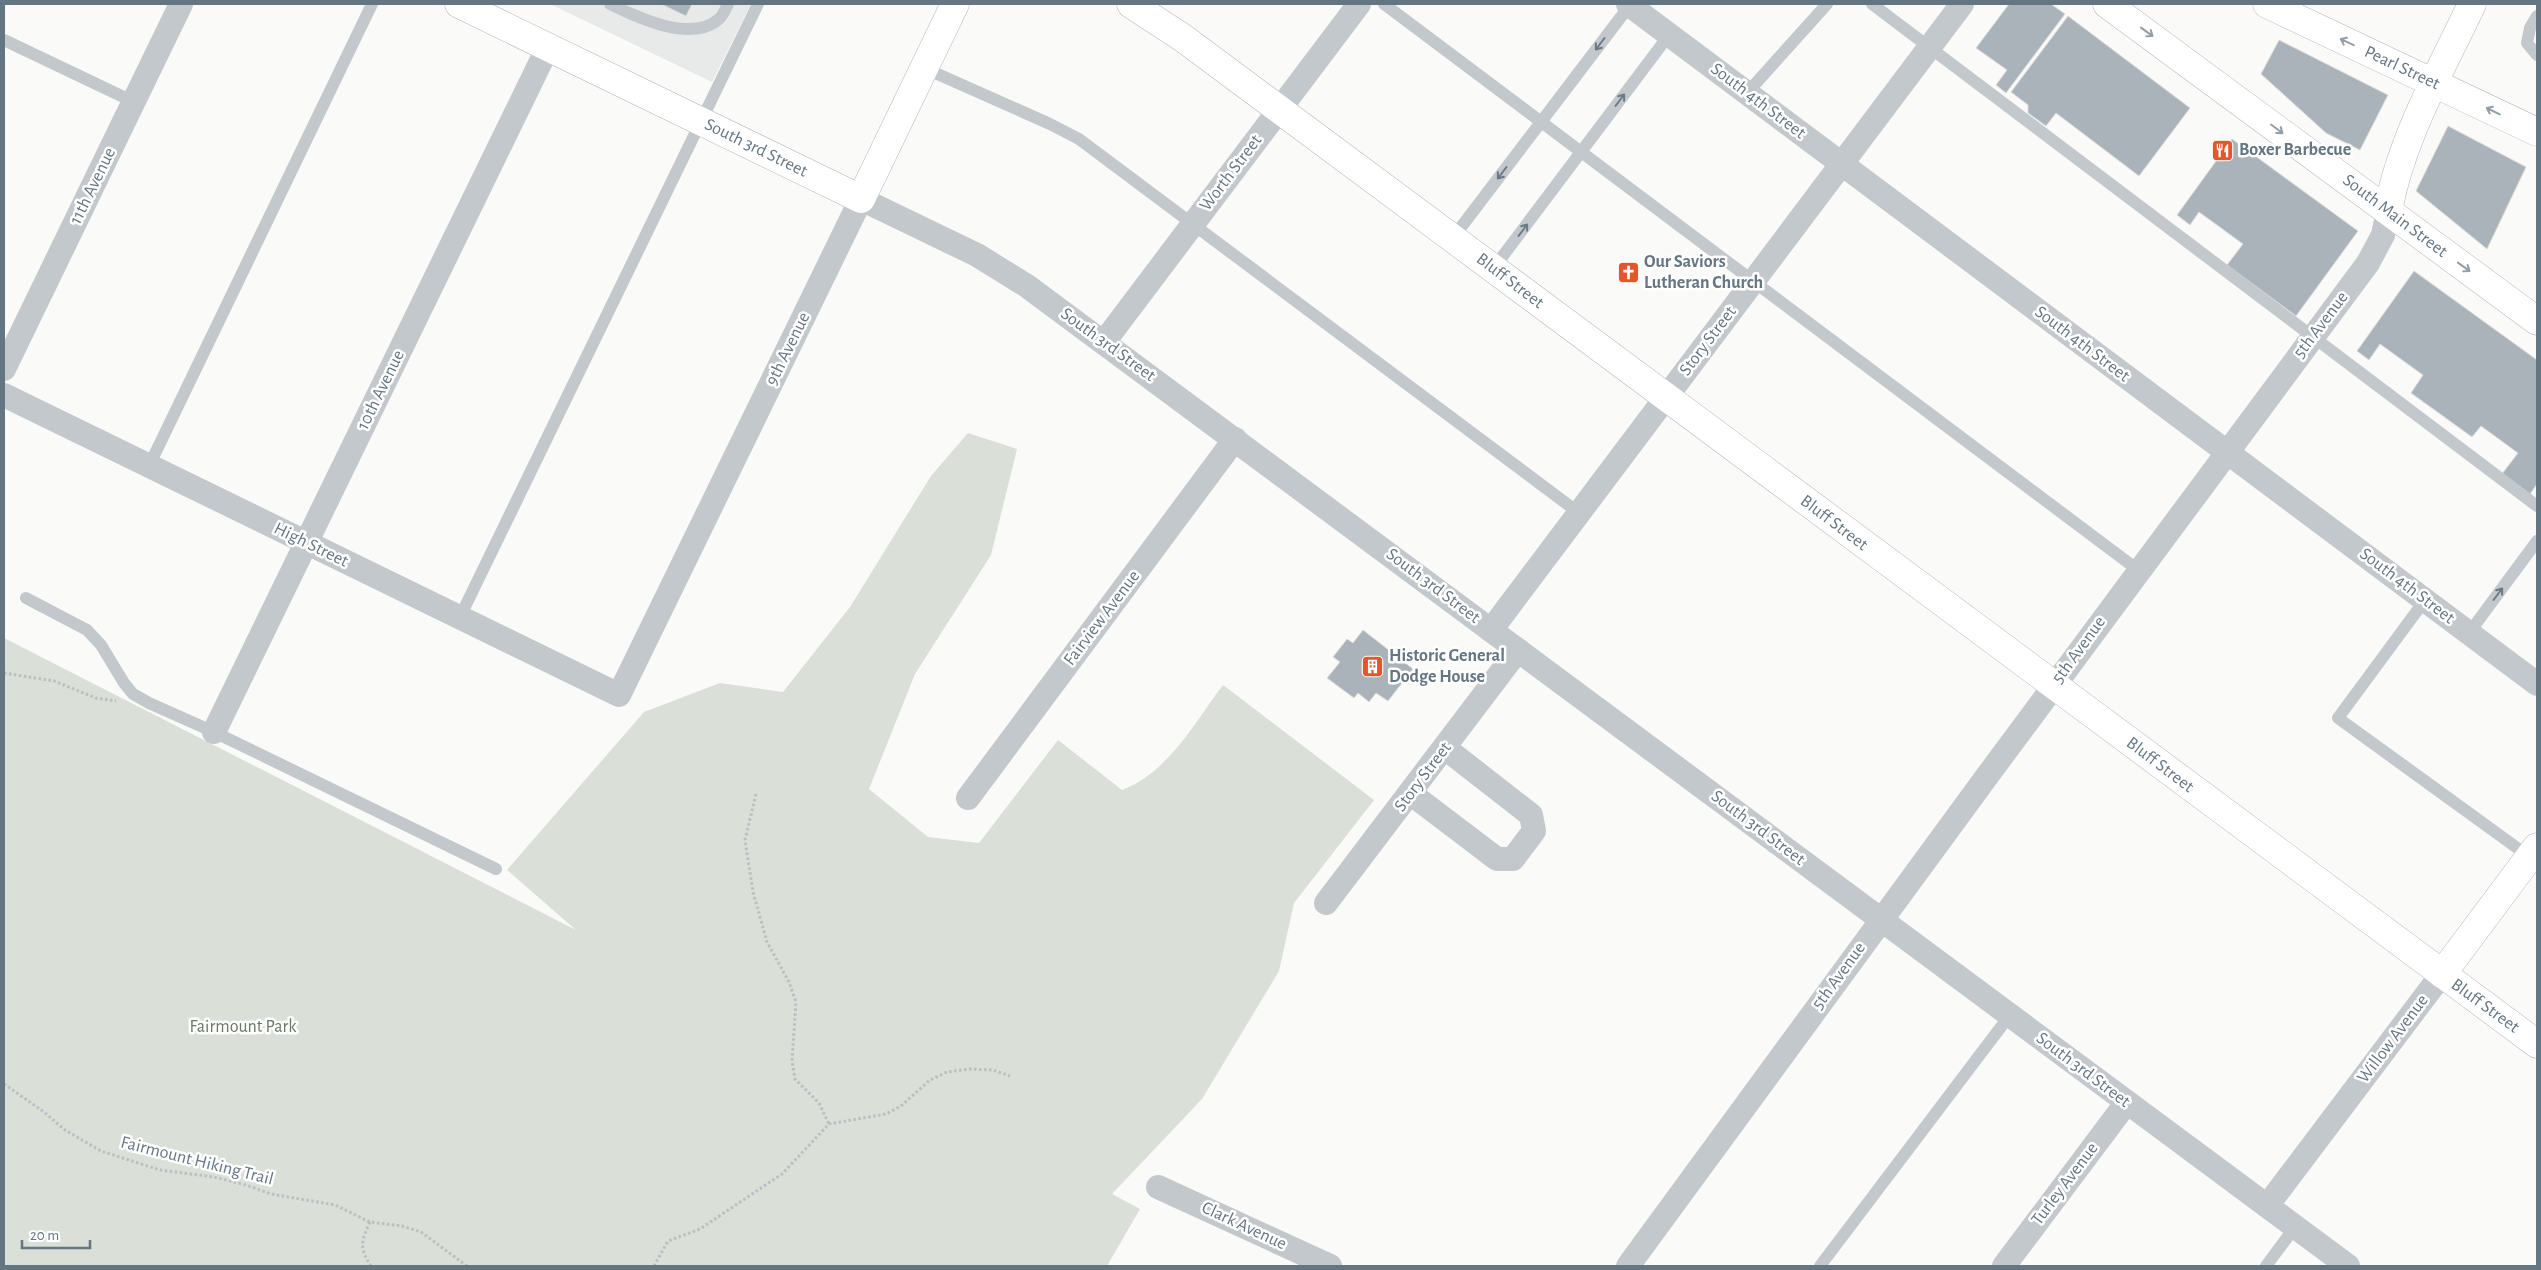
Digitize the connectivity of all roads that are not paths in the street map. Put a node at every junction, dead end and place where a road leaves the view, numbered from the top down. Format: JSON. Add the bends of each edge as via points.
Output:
{"nodes":[{"id":1,"x":182,"y":4,"type":"edge"},
{"id":2,"x":372,"y":4,"type":"edge"},
{"id":3,"x":459,"y":4,"type":"edge"},
{"id":4,"x":610,"y":4,"type":"edge"},
{"id":5,"x":728,"y":4,"type":"edge"},
{"id":6,"x":758,"y":4,"type":"edge"},
{"id":7,"x":955,"y":4,"type":"edge"},
{"id":8,"x":1131,"y":4,"type":"edge"},
{"id":9,"x":1359,"y":4,"type":"edge"},
{"id":10,"x":1384,"y":4,"type":"edge"},
{"id":11,"x":1827,"y":4,"type":"edge"},
{"id":12,"x":1872,"y":4,"type":"edge"},
{"id":13,"x":1962,"y":4,"type":"edge"},
{"id":14,"x":2107,"y":4,"type":"edge"},
{"id":15,"x":2267,"y":4,"type":"edge"},
{"id":16,"x":2472,"y":4,"type":"edge"},
{"id":17,"x":1629,"y":5,"type":"edge"},
{"id":18,"x":2537,"y":16,"type":"edge"},
{"id":19,"x":1669,"y":35,"type":"junction"},
{"id":20,"x":4,"y":40,"type":"edge"},
{"id":21,"x":548,"y":47,"type":"junction"},
{"id":22,"x":1930,"y":47,"type":"junction"},
{"id":23,"x":2537,"y":55,"type":"edge"},
{"id":24,"x":924,"y":68,"type":"junction"},
{"id":25,"x":2434,"y":83,"type":"junction"},
{"id":26,"x":1748,"y":92,"type":"junction"},
{"id":27,"x":134,"y":102,"type":"junction"},
{"id":28,"x":1279,"y":110,"type":"junction"},
{"id":29,"x":701,"y":121,"type":"junction"},
{"id":30,"x":1541,"y":121,"type":"junction"},
{"id":31,"x":2537,"y":132,"type":"edge"},
{"id":32,"x":1581,"y":152,"type":"junction"},
{"id":33,"x":1843,"y":164,"type":"junction"},
{"id":34,"x":861,"y":199,"type":"junction"},
{"id":35,"x":2388,"y":210,"type":"junction"},
{"id":36,"x":1193,"y":224,"type":"junction"},
{"id":37,"x":1452,"y":239,"type":"junction"},
{"id":38,"x":1493,"y":269,"type":"junction"},
{"id":39,"x":1753,"y":281,"type":"junction"},
{"id":40,"x":2537,"y":321,"type":"edge"},
{"id":41,"x":2313,"y":337,"type":"junction"},
{"id":42,"x":1104,"y":342,"type":"junction"},
{"id":43,"x":4,"y":369,"type":"edge"},
{"id":44,"x":4,"y":395,"type":"edge"},
{"id":45,"x":1666,"y":398,"type":"junction"},
{"id":46,"x":1235,"y":439,"type":"junction"},
{"id":47,"x":2227,"y":453,"type":"junction"},
{"id":48,"x":149,"y":466,"type":"junction"},
{"id":49,"x":2537,"y":506,"type":"edge"},
{"id":50,"x":1579,"y":513,"type":"junction"},
{"id":51,"x":2537,"y":541,"type":"edge"},
{"id":52,"x":307,"y":543,"type":"junction"},
{"id":53,"x":2138,"y":570,"type":"junction"},
{"id":54,"x":26,"y":598,"type":"dead end"},
{"id":55,"x":2425,"y":600,"type":"junction"},
{"id":56,"x":460,"y":617,"type":"junction"},
{"id":57,"x":1491,"y":630,"type":"junction"},
{"id":58,"x":2469,"y":633,"type":"junction"},
{"id":59,"x":1518,"y":650,"type":"junction"},
{"id":60,"x":2537,"y":684,"type":"edge"},
{"id":61,"x":2053,"y":686,"type":"junction"},
{"id":62,"x":619,"y":695,"type":"joint"},
{"id":63,"x":214,"y":732,"type":"junction"},
{"id":64,"x":1445,"y":748,"type":"junction"},
{"id":65,"x":1410,"y":793,"type":"junction"},
{"id":66,"x":968,"y":798,"type":"dead end"},
{"id":67,"x":2535,"y":855,"type":"edge"},
{"id":68,"x":496,"y":869,"type":"dead end"},
{"id":69,"x":1326,"y":903,"type":"dead end"},
{"id":70,"x":1880,"y":919,"type":"junction"},
{"id":71,"x":2442,"y":974,"type":"junction"},
{"id":72,"x":2010,"y":1015,"type":"junction"},
{"id":73,"x":2537,"y":1044,"type":"edge"},
{"id":74,"x":2127,"y":1102,"type":"junction"},
{"id":75,"x":1158,"y":1187,"type":"dead end"},
{"id":76,"x":2267,"y":1206,"type":"junction"},
{"id":77,"x":2295,"y":1227,"type":"junction"},
{"id":78,"x":1330,"y":1266,"type":"edge"},
{"id":79,"x":1628,"y":1266,"type":"edge"},
{"id":80,"x":1820,"y":1266,"type":"edge"},
{"id":81,"x":2004,"y":1266,"type":"edge"},
{"id":82,"x":2266,"y":1266,"type":"edge"},
{"id":83,"x":2348,"y":1266,"type":"edge"}],
"edges":[{"from":1,"to":27,"type":"street","name":"11th Avenue"},
{"from":2,"to":48,"type":"lane"},
{"from":3,"to":21,"type":"main road","name":"South 3rd Street"},
{"from":4,"to":5,"type":"lane","via":[[642,20],[694,31],[720,18]]},
{"from":6,"to":29,"type":"lane"},
{"from":7,"to":24,"type":"main road","name":"9th Avenue"},
{"from":8,"to":28,"type":"main road","name":"Bluff Street","via":[[1183,38]]},
{"from":9,"to":28,"type":"street","name":"Worth Street"},
{"from":10,"to":30,"type":"lane"},
{"from":11,"to":26,"type":"lane"},
{"from":12,"to":22,"type":"lane"},
{"from":13,"to":22,"type":"street","name":"Story Street"},
{"from":14,"to":35,"type":"main road","name":"South Main Street","one_way":true},
{"from":25,"to":15,"type":"main road","name":"Pearl Street","one_way":true},
{"from":16,"to":25,"type":"main road","name":"5th Avenue"},
{"from":17,"to":19,"type":"street","name":"South 4th Street"},
{"from":17,"to":30,"type":"lane","one_way":true},
{"from":18,"to":23,"type":"lane","via":[[2527,43]]},
{"from":19,"to":26,"type":"street","name":"South 4th Street"},
{"from":32,"to":19,"type":"lane","one_way":true},
{"from":20,"to":27,"type":"lane"},
{"from":21,"to":29,"type":"main road","name":"South 3rd Street"},
{"from":21,"to":52,"type":"street","name":"10th Avenue"},
{"from":22,"to":33,"type":"street","name":"Story Street"},
{"from":22,"to":41,"type":"lane"},
{"from":24,"to":34,"type":"main road","name":"9th Avenue"},
{"from":24,"to":36,"type":"lane","via":[[1079,139]]},
{"from":31,"to":25,"type":"main road","name":"Pearl Street","one_way":true},
{"from":25,"to":35,"type":"main road","name":"5th Avenue","via":[[2403,152]]},
{"from":26,"to":33,"type":"street","name":"South 4th Street"},
{"from":27,"to":43,"type":"street","name":"11th Avenue"},
{"from":28,"to":36,"type":"street","name":"Worth Street"},
{"from":28,"to":37,"type":"main road","name":"Bluff Street"},
{"from":29,"to":34,"type":"main road","name":"South 3rd Street"},
{"from":29,"to":56,"type":"lane"},
{"from":30,"to":32,"type":"lane"},
{"from":30,"to":37,"type":"lane","one_way":true},
{"from":38,"to":32,"type":"lane","one_way":true},
{"from":32,"to":39,"type":"lane"},
{"from":33,"to":39,"type":"street","name":"Story Street"},
{"from":33,"to":47,"type":"street","name":"South 4th Street"},
{"from":34,"to":42,"type":"street","name":"South 3rd Street","via":[[977,255],[1027,286]]},
{"from":34,"to":62,"type":"street","name":"9th Avenue"},
{"from":35,"to":40,"type":"main road","name":"South Main Street","one_way":true},
{"from":35,"to":41,"type":"street","name":"5th Avenue","via":[[2383,235],[2368,263]]},
{"from":36,"to":42,"type":"street","name":"Worth Street"},
{"from":36,"to":50,"type":"lane"},
{"from":37,"to":38,"type":"main road","name":"Bluff Street"},
{"from":38,"to":45,"type":"main road","name":"Bluff Street"},
{"from":39,"to":45,"type":"street","name":"Story Street"},
{"from":39,"to":53,"type":"lane"},
{"from":41,"to":47,"type":"street","name":"5th Avenue"},
{"from":41,"to":49,"type":"lane"},
{"from":42,"to":46,"type":"street","name":"South 3rd Street"},
{"from":44,"to":48,"type":"street","name":"High Street"},
{"from":45,"to":50,"type":"street","name":"Story Street"},
{"from":45,"to":61,"type":"main road","name":"Bluff Street"},
{"from":46,"to":57,"type":"street","name":"South 3rd Street"},
{"from":46,"to":66,"type":"street","name":"Fairview Avenue"},
{"from":47,"to":53,"type":"street","name":"5th Avenue"},
{"from":47,"to":55,"type":"street","name":"South 4th Street"},
{"from":48,"to":52,"type":"street","name":"High Street"},
{"from":50,"to":57,"type":"street","name":"Story Street"},
{"from":58,"to":51,"type":"lane","one_way":true},
{"from":52,"to":56,"type":"street","name":"High Street"},
{"from":52,"to":63,"type":"street","name":"10th Avenue"},
{"from":53,"to":61,"type":"street","name":"5th Avenue"},
{"from":54,"to":63,"type":"lane","via":[[86,630],[101,645],[134,694]]},
{"from":55,"to":58,"type":"street","name":"South 4th Street"},
{"from":55,"to":67,"type":"lane","via":[[2338,718]]},
{"from":56,"to":62,"type":"street","name":"High Street"},
{"from":57,"to":59,"type":"street","name":"South 3rd Street"},
{"from":58,"to":60,"type":"street","name":"South 4th Street"},
{"from":59,"to":64,"type":"street","name":"Story Street"},
{"from":59,"to":70,"type":"street","name":"South 3rd Street"},
{"from":61,"to":70,"type":"street","name":"5th Avenue"},
{"from":61,"to":71,"type":"main road","name":"Bluff Street"},
{"from":63,"to":68,"type":"lane"},
{"from":64,"to":65,"type":"street","name":"Story Street"},
{"from":64,"to":65,"type":"street","via":[[1531,814],[1534,831],[1518,852],[1512,859],[1497,859]]},
{"from":65,"to":69,"type":"street","name":"Story Street"},
{"from":67,"to":71,"type":"main road","name":"Willow Avenue"},
{"from":70,"to":72,"type":"street","name":"South 3rd Street"},
{"from":70,"to":79,"type":"street","name":"5th Avenue"},
{"from":71,"to":73,"type":"main road","name":"Bluff Street"},
{"from":71,"to":76,"type":"street","name":"Willow Avenue"},
{"from":72,"to":74,"type":"street","name":"South 3rd Street"},
{"from":72,"to":80,"type":"lane"},
{"from":74,"to":76,"type":"street","name":"South 3rd Street"},
{"from":74,"to":81,"type":"street","name":"Turley Avenue"},
{"from":75,"to":78,"type":"street","name":"Clark Avenue"},
{"from":76,"to":77,"type":"street","name":"South 3rd Street"},
{"from":77,"to":82,"type":"lane"},
{"from":77,"to":83,"type":"street","name":"South 3rd Street"}]}
